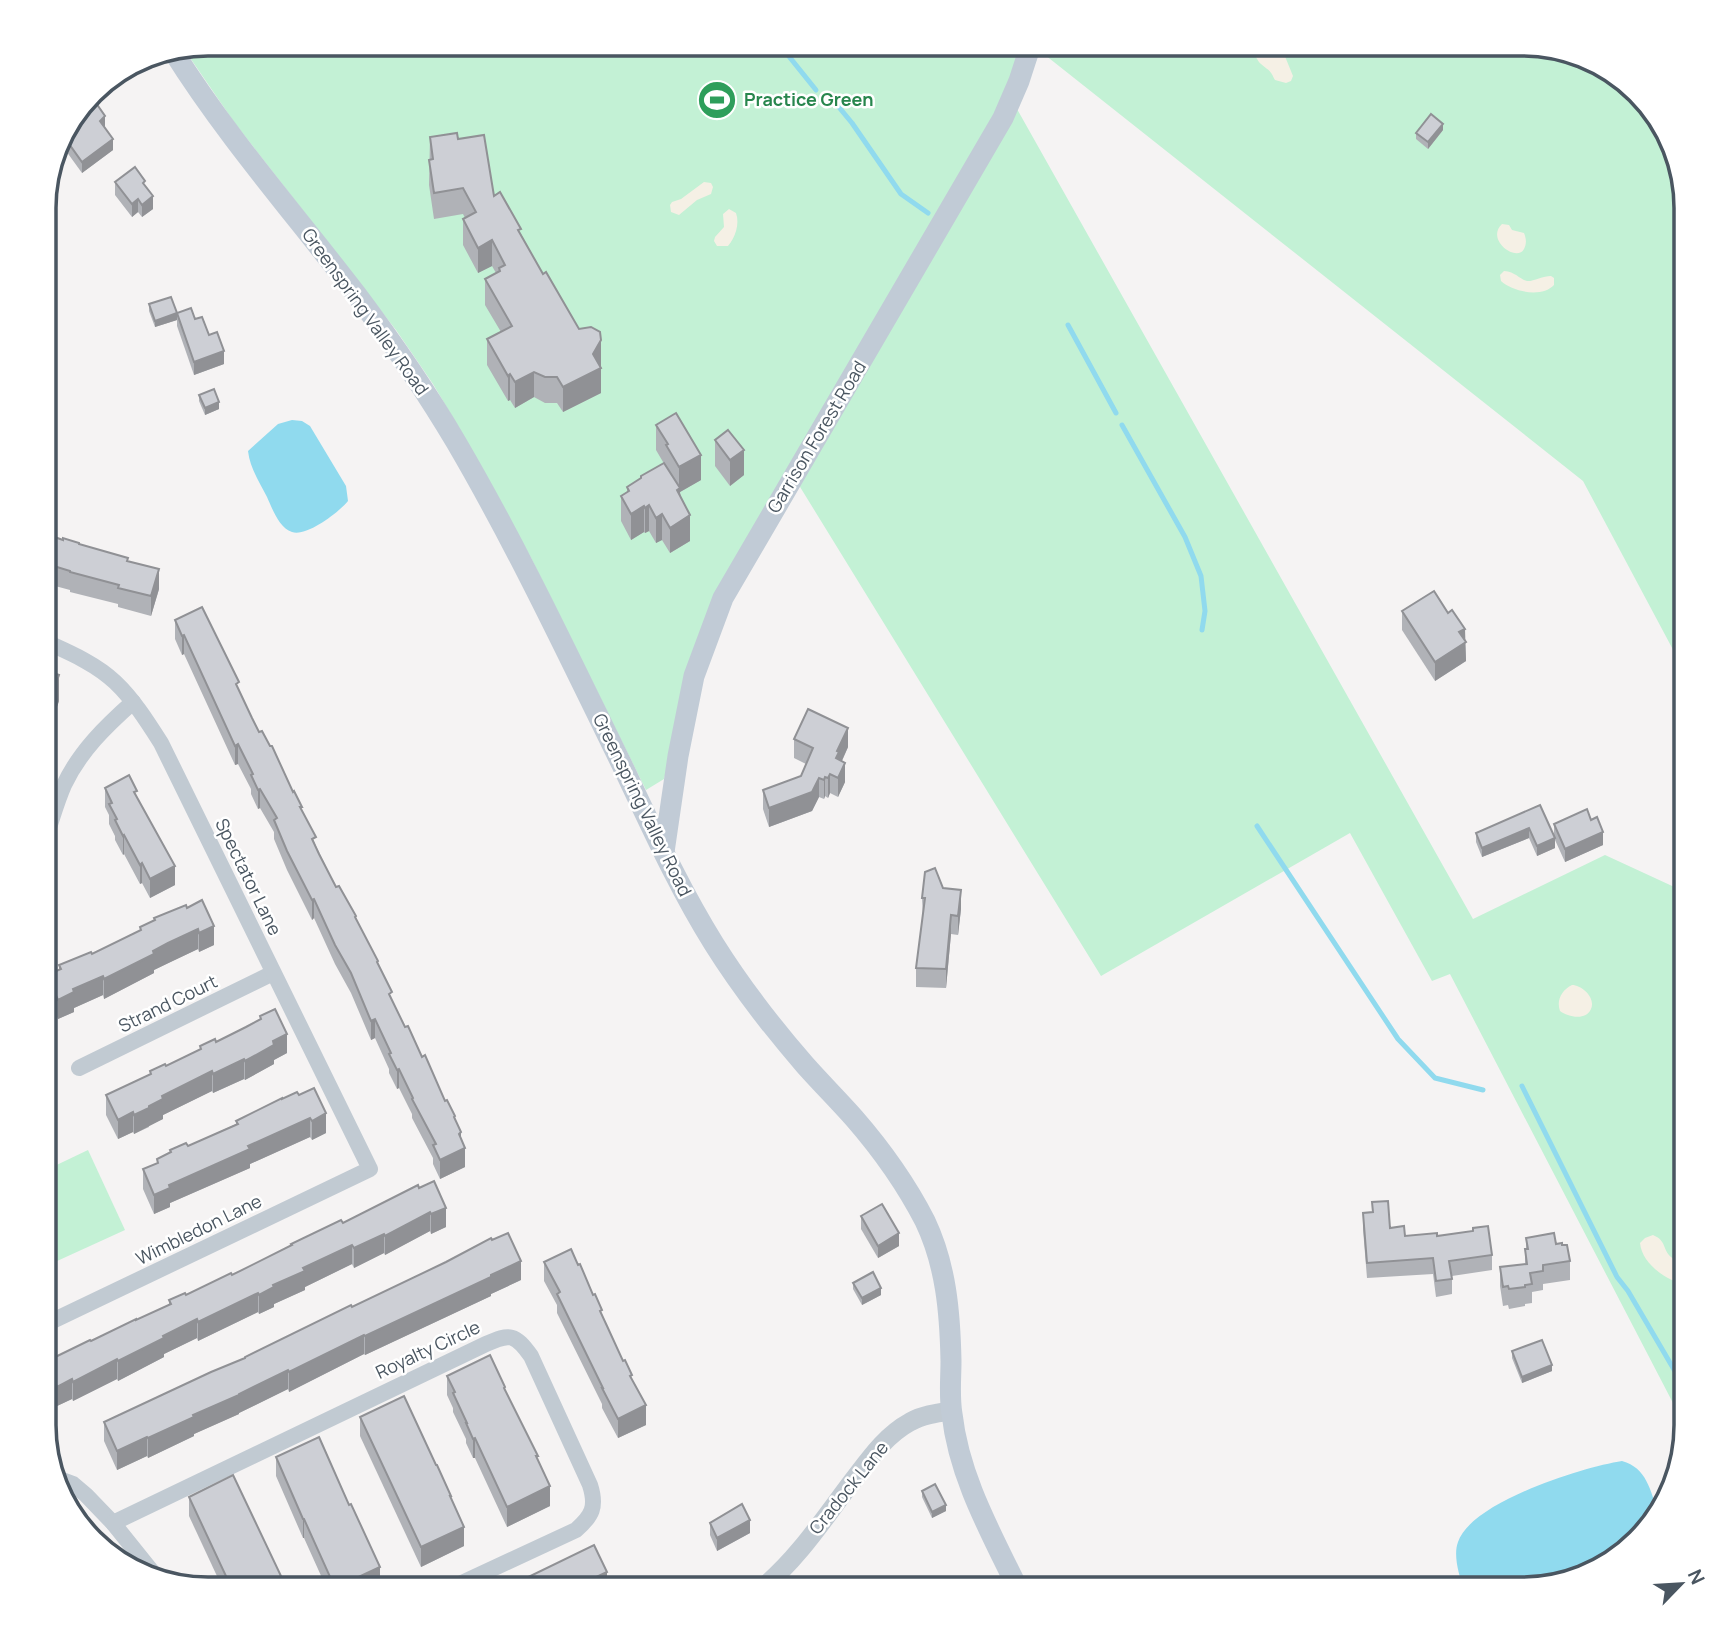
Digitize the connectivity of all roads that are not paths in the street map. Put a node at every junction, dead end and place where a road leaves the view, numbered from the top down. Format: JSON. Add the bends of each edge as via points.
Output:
{"nodes":[{"id":1,"x":1027,"y":56,"type":"edge"},
{"id":2,"x":178,"y":59,"type":"edge"},
{"id":3,"x":56,"y":646,"type":"edge"},
{"id":4,"x":133,"y":702,"type":"junction"},
{"id":5,"x":56,"y":807,"type":"edge"},
{"id":6,"x":664,"y":852,"type":"junction"},
{"id":7,"x":273,"y":974,"type":"junction"},
{"id":8,"x":79,"y":1068,"type":"dead end"},
{"id":9,"x":370,"y":1169,"type":"joint"},
{"id":10,"x":56,"y":1319,"type":"edge"},
{"id":11,"x":951,"y":1411,"type":"junction"},
{"id":12,"x":68,"y":1482,"type":"edge"},
{"id":13,"x":113,"y":1523,"type":"junction"},
{"id":14,"x":145,"y":1563,"type":"edge"},
{"id":15,"x":475,"y":1577,"type":"edge"},
{"id":16,"x":776,"y":1577,"type":"edge"},
{"id":17,"x":1012,"y":1577,"type":"edge"}],
"edges":[{"from":1,"to":6,"type":"main road","name":"Garrison Forest Road","via":[[1003,118],[723,598],[694,676]]},
{"from":2,"to":6,"type":"main road","name":"Greenspring Valley Road","via":[[424,390],[522,562]]},
{"from":3,"to":4,"type":"street","name":"Spectator Lane","via":[[114,681]]},
{"from":4,"to":5,"type":"street","via":[[92,742],[63,786]]},
{"from":4,"to":7,"type":"street","name":"Spectator Lane","via":[[161,743]]},
{"from":6,"to":11,"type":"main road","name":"Greenspring Valley Road","via":[[710,939],[745,992],[878,1147],[924,1220],[945,1280]]},
{"from":7,"to":8,"type":"street","name":"Strand Court"},
{"from":7,"to":9,"type":"street","name":"Spectator Lane"},
{"from":9,"to":10,"type":"street","name":"Wimbledon Lane"},
{"from":11,"to":16,"type":"street","name":"Cradock Lane","via":[[911,1421],[892,1434]]},
{"from":11,"to":17,"type":"main road","name":"Greenspring Valley Road","via":[[965,1472]]},
{"from":12,"to":13,"type":"street"},
{"from":13,"to":14,"type":"street"},
{"from":13,"to":15,"type":"street","name":"Royalty Circle","via":[[508,1337],[520,1341],[531,1356],[590,1485],[593,1507],[576,1530]]}]}
